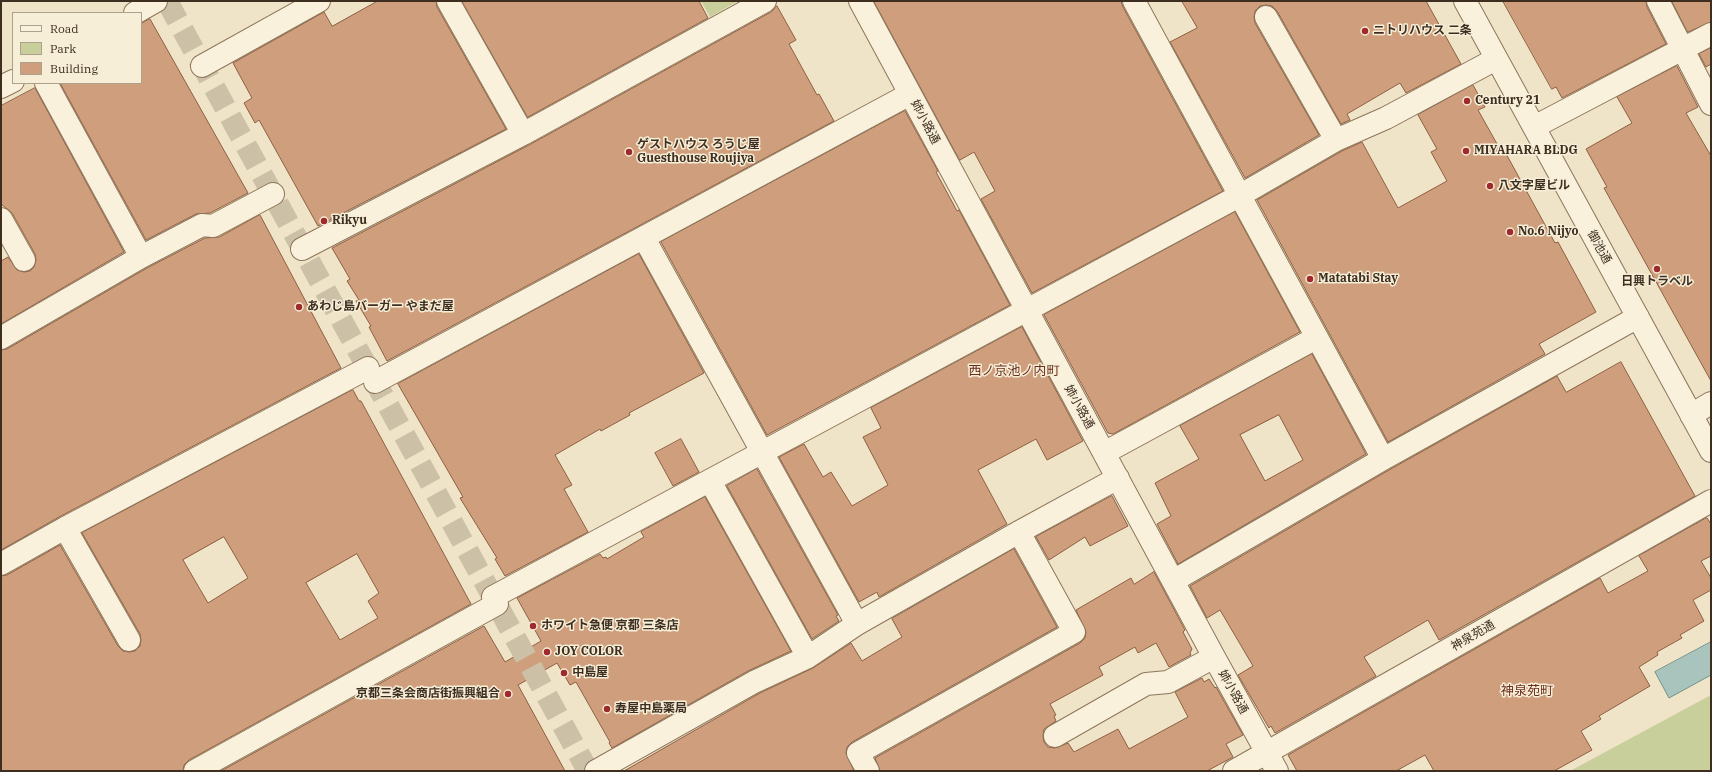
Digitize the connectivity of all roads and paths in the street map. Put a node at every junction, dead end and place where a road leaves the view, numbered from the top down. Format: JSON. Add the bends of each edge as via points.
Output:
{"nodes":[{"id":1,"x":156,"y":1,"type":"edge"},
{"id":2,"x":319,"y":1,"type":"edge"},
{"id":3,"x":448,"y":1,"type":"edge"},
{"id":4,"x":765,"y":1,"type":"edge"},
{"id":5,"x":860,"y":1,"type":"edge"},
{"id":6,"x":1134,"y":1,"type":"edge"},
{"id":7,"x":1465,"y":1,"type":"edge"},
{"id":8,"x":1658,"y":1,"type":"edge"},
{"id":9,"x":137,"y":12,"type":"edge"},
{"id":10,"x":1266,"y":17,"type":"dead end"},
{"id":11,"x":1711,"y":34,"type":"edge"},
{"id":12,"x":1682,"y":49,"type":"junction"},
{"id":13,"x":1496,"y":59,"type":"junction"},
{"id":14,"x":202,"y":66,"type":"dead end"},
{"id":15,"x":12,"y":82,"type":"edge"},
{"id":16,"x":47,"y":84,"type":"edge"},
{"id":17,"x":1,"y":87,"type":"edge"},
{"id":18,"x":910,"y":94,"type":"junction"},
{"id":19,"x":1711,"y":104,"type":"edge"},
{"id":20,"x":1534,"y":127,"type":"junction"},
{"id":21,"x":523,"y":134,"type":"junction"},
{"id":22,"x":1336,"y":140,"type":"junction"},
{"id":23,"x":273,"y":194,"type":"dead end"},
{"id":24,"x":1240,"y":196,"type":"junction"},
{"id":25,"x":1,"y":219,"type":"edge"},
{"id":26,"x":644,"y":238,"type":"junction"},
{"id":27,"x":302,"y":249,"type":"dead end"},
{"id":28,"x":141,"y":257,"type":"junction"},
{"id":29,"x":24,"y":260,"type":"dead end"},
{"id":30,"x":1027,"y":311,"type":"junction"},
{"id":31,"x":1638,"y":317,"type":"junction"},
{"id":32,"x":1,"y":338,"type":"edge"},
{"id":33,"x":1316,"y":338,"type":"junction"},
{"id":34,"x":1711,"y":404,"type":"edge"},
{"id":35,"x":1691,"y":414,"type":"junction"},
{"id":36,"x":1711,"y":451,"type":"edge"},
{"id":37,"x":763,"y":453,"type":"junction"},
{"id":38,"x":1104,"y":453,"type":"junction"},
{"id":39,"x":1383,"y":459,"type":"junction"},
{"id":40,"x":1118,"y":478,"type":"junction"},
{"id":41,"x":710,"y":481,"type":"junction"},
{"id":42,"x":1711,"y":500,"type":"edge"},
{"id":43,"x":65,"y":528,"type":"junction"},
{"id":44,"x":1019,"y":532,"type":"junction"},
{"id":45,"x":1,"y":564,"type":"edge"},
{"id":46,"x":1173,"y":581,"type":"junction"},
{"id":47,"x":857,"y":624,"type":"junction"},
{"id":48,"x":129,"y":640,"type":"dead end"},
{"id":49,"x":808,"y":657,"type":"junction"},
{"id":50,"x":1214,"y":658,"type":"junction"},
{"id":51,"x":1055,"y":736,"type":"dead end"},
{"id":52,"x":1272,"y":762,"type":"edge"},
{"id":53,"x":195,"y":771,"type":"edge"},
{"id":54,"x":596,"y":771,"type":"edge"},
{"id":55,"x":868,"y":771,"type":"edge"},
{"id":56,"x":1234,"y":771,"type":"edge"}],
"edges":[{"from":1,"to":9,"type":"street"},
{"from":2,"to":14,"type":"street"},
{"from":3,"to":21,"type":"street"},
{"from":4,"to":21,"type":"street"},
{"from":5,"to":18,"type":"street","name":"姉小路通"},
{"from":6,"to":24,"type":"street"},
{"from":7,"to":13,"type":"street","name":"御池通"},
{"from":8,"to":12,"type":"street"},
{"from":10,"to":22,"type":"street"},
{"from":11,"to":12,"type":"street"},
{"from":12,"to":19,"type":"street"},
{"from":12,"to":20,"type":"street"},
{"from":13,"to":20,"type":"street","name":"御池通"},
{"from":13,"to":22,"type":"street","via":[[1386,118]]},
{"from":15,"to":17,"type":"street"},
{"from":16,"to":28,"type":"street"},
{"from":18,"to":26,"type":"street"},
{"from":18,"to":30,"type":"street","name":"姉小路通"},
{"from":20,"to":31,"type":"street","name":"御池通"},
{"from":21,"to":27,"type":"street"},
{"from":22,"to":24,"type":"street"},
{"from":23,"to":28,"type":"street","via":[[213,226],[202,225]]},
{"from":24,"to":30,"type":"street"},
{"from":24,"to":33,"type":"street"},
{"from":25,"to":29,"type":"street"},
{"from":26,"to":37,"type":"street"},
{"from":26,"to":43,"type":"street"},
{"from":28,"to":32,"type":"street"},
{"from":30,"to":37,"type":"street"},
{"from":30,"to":38,"type":"street","name":"姉小路通"},
{"from":31,"to":35,"type":"street","name":"御池通"},
{"from":31,"to":39,"type":"street"},
{"from":33,"to":38,"type":"street"},
{"from":33,"to":39,"type":"street"},
{"from":34,"to":35,"type":"street"},
{"from":35,"to":36,"type":"street","name":"御池通"},
{"from":37,"to":41,"type":"street"},
{"from":37,"to":47,"type":"street"},
{"from":38,"to":40,"type":"street","name":"姉小路通"},
{"from":39,"to":46,"type":"street"},
{"from":40,"to":44,"type":"street"},
{"from":40,"to":46,"type":"street","name":"姉小路通"},
{"from":41,"to":49,"type":"street"},
{"from":41,"to":53,"type":"street"},
{"from":42,"to":52,"type":"street","name":"神泉苑通"},
{"from":43,"to":45,"type":"street"},
{"from":43,"to":48,"type":"street"},
{"from":44,"to":47,"type":"street"},
{"from":44,"to":55,"type":"street","via":[[1074,632],[858,753]]},
{"from":46,"to":50,"type":"street","name":"姉小路通"},
{"from":47,"to":49,"type":"street"},
{"from":49,"to":54,"type":"street","via":[[754,682]]},
{"from":50,"to":51,"type":"street","via":[[1168,682],[1146,684]]},
{"from":50,"to":52,"type":"street","name":"姉小路通"},
{"from":52,"to":56,"type":"street","name":"神泉苑通"}]}
